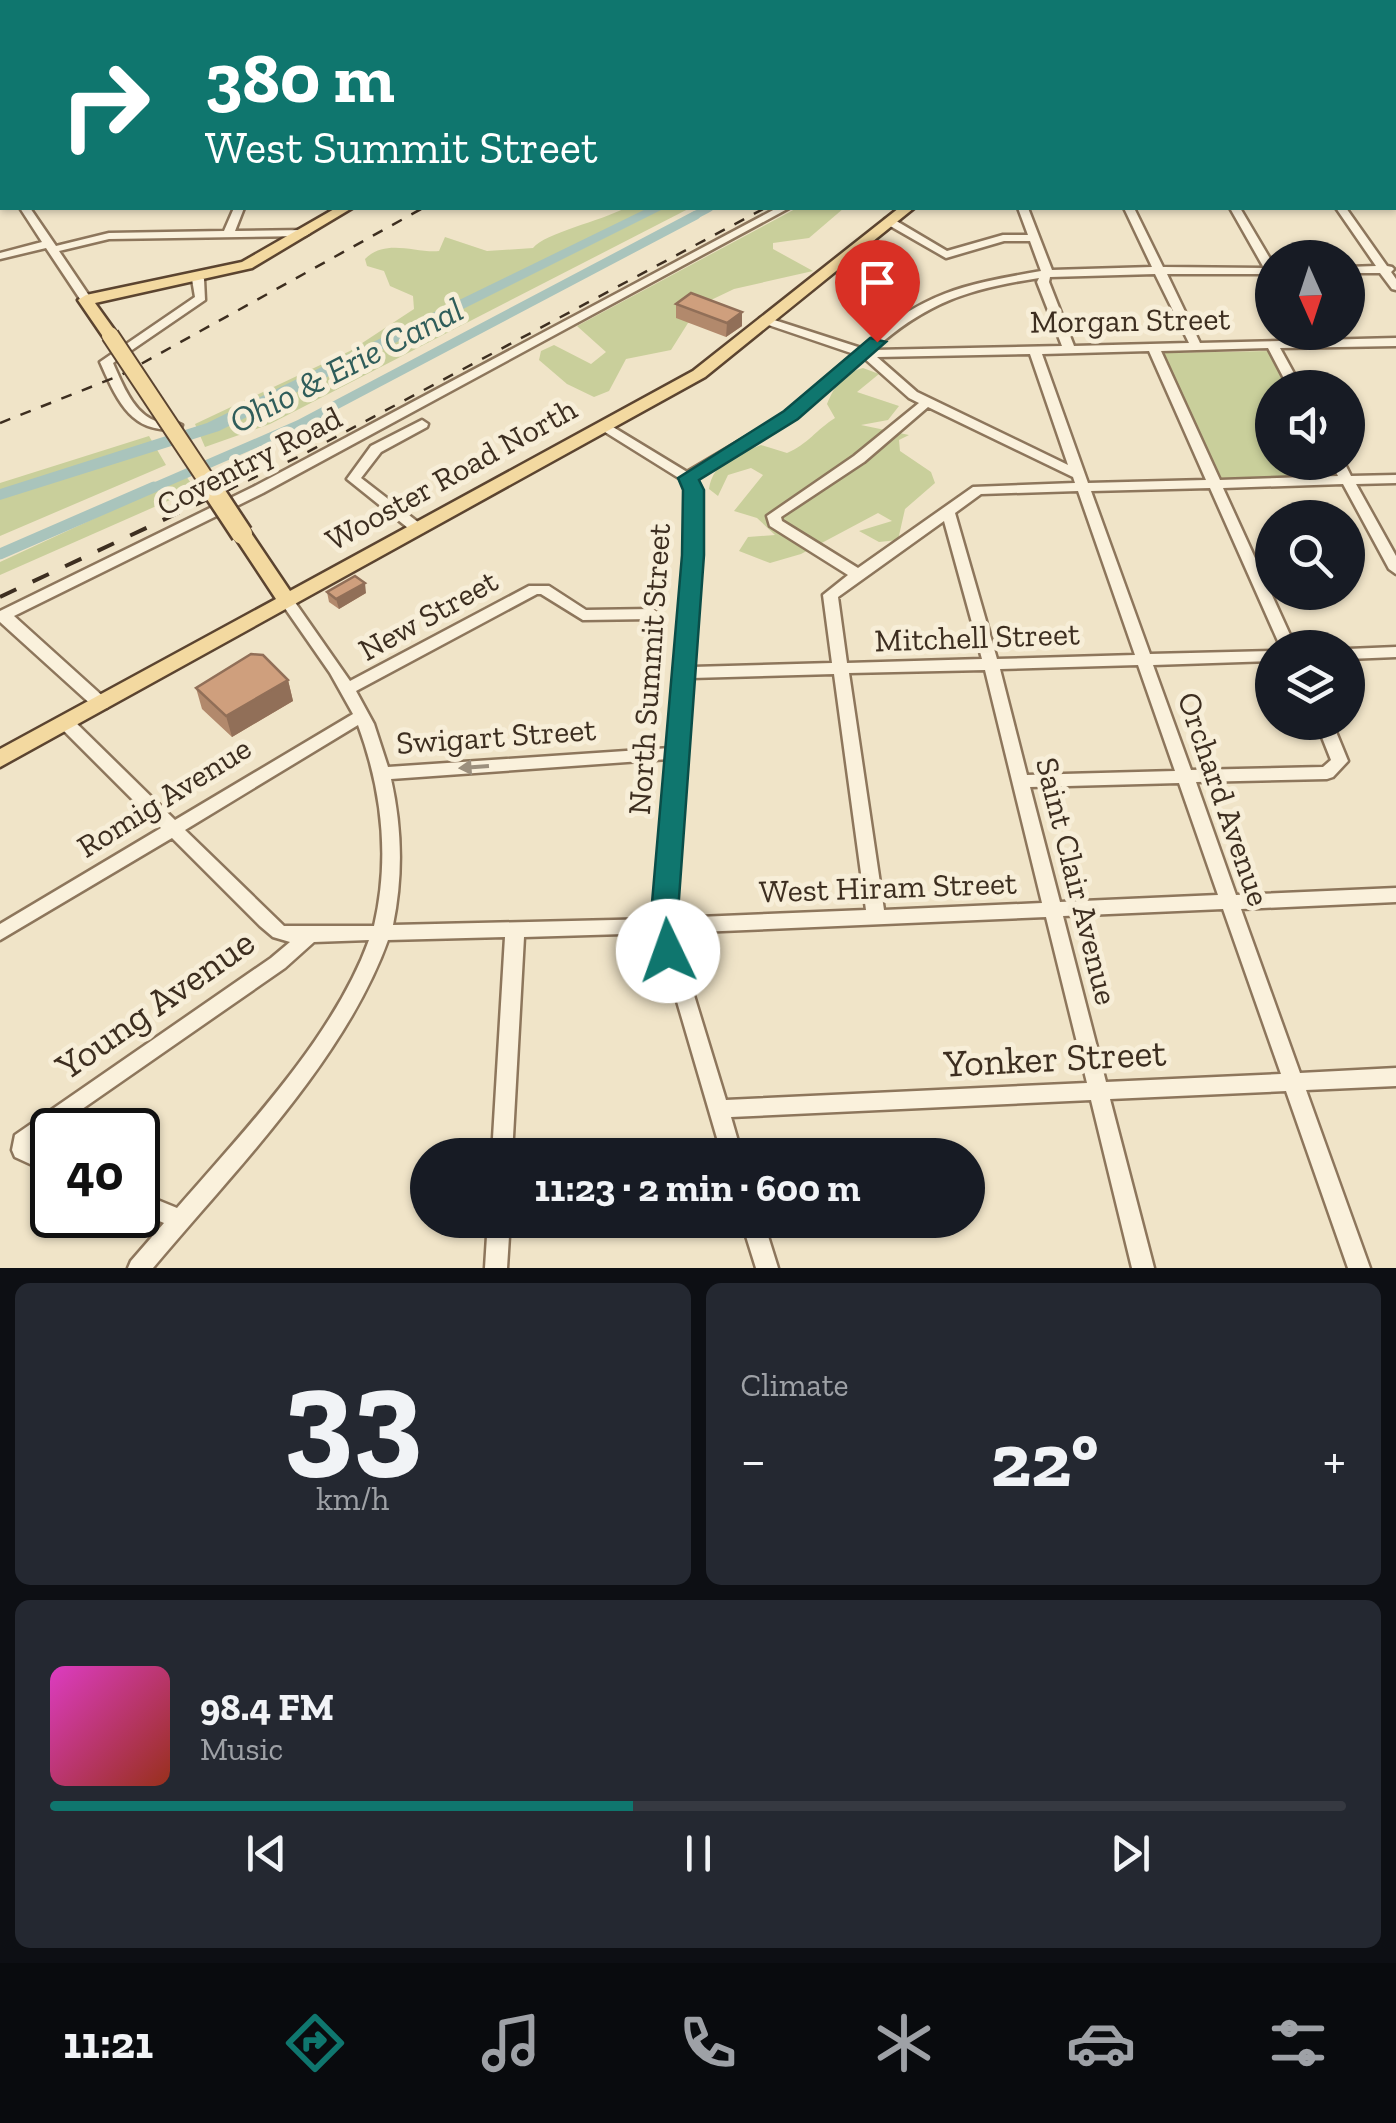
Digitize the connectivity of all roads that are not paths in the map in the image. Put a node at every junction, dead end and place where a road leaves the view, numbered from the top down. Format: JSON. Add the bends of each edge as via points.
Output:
{"nodes":[{"id":1,"x":26,"y":210,"type":"edge"},
{"id":2,"x":238,"y":210,"type":"edge"},
{"id":3,"x":341,"y":210,"type":"edge"},
{"id":4,"x":780,"y":210,"type":"edge"},
{"id":5,"x":904,"y":210,"type":"edge"},
{"id":6,"x":1024,"y":210,"type":"edge"},
{"id":7,"x":1130,"y":210,"type":"edge"},
{"id":8,"x":1236,"y":210,"type":"edge"},
{"id":9,"x":1343,"y":210,"type":"edge"},
{"id":10,"x":889,"y":221,"type":"junction"},
{"id":11,"x":229,"y":233,"type":"junction"},
{"id":12,"x":305,"y":233,"type":"junction"},
{"id":13,"x":1035,"y":238,"type":"junction"},
{"id":14,"x":1255,"y":242,"type":"edge"},
{"id":15,"x":52,"y":247,"type":"junction"},
{"id":16,"x":0,"y":256,"type":"edge"},
{"id":17,"x":1390,"y":268,"type":"edge"},
{"id":18,"x":1365,"y":269,"type":"edge"},
{"id":19,"x":1255,"y":271,"type":"edge"},
{"id":20,"x":1161,"y":273,"type":"junction"},
{"id":21,"x":1048,"y":276,"type":"junction"},
{"id":22,"x":198,"y":279,"type":"junction"},
{"id":23,"x":1396,"y":287,"type":"edge"},
{"id":24,"x":148,"y":288,"type":"junction"},
{"id":25,"x":86,"y":300,"type":"junction"},
{"id":26,"x":764,"y":320,"type":"junction"},
{"id":27,"x":108,"y":331,"type":"junction"},
{"id":28,"x":1255,"y":344,"type":"edge"},
{"id":29,"x":1365,"y":345,"type":"edge"},
{"id":30,"x":1394,"y":345,"type":"edge"},
{"id":31,"x":1196,"y":346,"type":"junction"},
{"id":32,"x":1152,"y":347,"type":"junction"},
{"id":33,"x":1069,"y":348,"type":"junction"},
{"id":34,"x":1034,"y":350,"type":"junction"},
{"id":35,"x":866,"y":354,"type":"junction"},
{"id":36,"x":927,"y":402,"type":"junction"},
{"id":37,"x":422,"y":424,"type":"dead end"},
{"id":38,"x":176,"y":425,"type":"dead end"},
{"id":39,"x":603,"y":427,"type":"junction"},
{"id":40,"x":688,"y":478,"type":"junction"},
{"id":41,"x":1396,"y":479,"type":"edge"},
{"id":42,"x":1079,"y":480,"type":"junction"},
{"id":43,"x":1346,"y":480,"type":"joint"},
{"id":44,"x":1365,"y":480,"type":"edge"},
{"id":45,"x":1214,"y":483,"type":"junction"},
{"id":46,"x":948,"y":511,"type":"junction"},
{"id":47,"x":418,"y":529,"type":"junction"},
{"id":48,"x":1396,"y":569,"type":"edge"},
{"id":49,"x":857,"y":574,"type":"junction"},
{"id":50,"x":287,"y":602,"type":"junction"},
{"id":51,"x":653,"y":614,"type":"dead end"},
{"id":52,"x":2,"y":616,"type":"edge"},
{"id":53,"x":1281,"y":630,"type":"edge"},
{"id":54,"x":1396,"y":652,"type":"edge"},
{"id":55,"x":1365,"y":653,"type":"edge"},
{"id":56,"x":1255,"y":657,"type":"edge"},
{"id":57,"x":1143,"y":660,"type":"junction"},
{"id":58,"x":991,"y":664,"type":"junction"},
{"id":59,"x":838,"y":668,"type":"junction"},
{"id":60,"x":683,"y":673,"type":"junction"},
{"id":61,"x":348,"y":689,"type":"junction"},
{"id":62,"x":101,"y":704,"type":"junction"},
{"id":63,"x":361,"y":716,"type":"junction"},
{"id":64,"x":66,"y":724,"type":"junction"},
{"id":65,"x":1331,"y":740,"type":"edge"},
{"id":66,"x":676,"y":753,"type":"junction"},
{"id":67,"x":0,"y":759,"type":"edge"},
{"id":68,"x":380,"y":774,"type":"junction"},
{"id":69,"x":1184,"y":775,"type":"junction"},
{"id":70,"x":1021,"y":781,"type":"junction"},
{"id":71,"x":173,"y":828,"type":"junction"},
{"id":72,"x":1396,"y":895,"type":"edge"},
{"id":73,"x":1229,"y":902,"type":"junction"},
{"id":74,"x":1053,"y":910,"type":"junction"},
{"id":75,"x":876,"y":917,"type":"junction"},
{"id":76,"x":664,"y":926,"type":"junction"},
{"id":77,"x":514,"y":929,"type":"junction"},
{"id":78,"x":382,"y":931,"type":"junction"},
{"id":79,"x":313,"y":932,"type":"junction"},
{"id":80,"x":0,"y":933,"type":"edge"},
{"id":81,"x":1396,"y":1077,"type":"edge"},
{"id":82,"x":1291,"y":1081,"type":"junction"},
{"id":83,"x":1100,"y":1091,"type":"junction"},
{"id":84,"x":69,"y":1108,"type":"edge"},
{"id":85,"x":718,"y":1109,"type":"junction"},
{"id":86,"x":30,"y":1135,"type":"edge"},
{"id":87,"x":503,"y":1138,"type":"edge"},
{"id":88,"x":727,"y":1138,"type":"edge"},
{"id":89,"x":30,"y":1154,"type":"edge"},
{"id":90,"x":160,"y":1212,"type":"edge"},
{"id":91,"x":179,"y":1220,"type":"junction"},
{"id":92,"x":497,"y":1238,"type":"edge"},
{"id":93,"x":758,"y":1238,"type":"edge"},
{"id":94,"x":138,"y":1268,"type":"edge"},
{"id":95,"x":496,"y":1268,"type":"edge"},
{"id":96,"x":767,"y":1268,"type":"edge"},
{"id":97,"x":1143,"y":1268,"type":"edge"},
{"id":98,"x":1359,"y":1268,"type":"edge"}],
"edges":[{"from":1,"to":15,"type":"street"},
{"from":2,"to":11,"type":"street"},
{"from":3,"to":12,"type":"main road"},
{"from":4,"to":52,"type":"street","name":"Coventry Road","via":[[258,490]]},
{"from":5,"to":10,"type":"main road","name":"Wooster Road North"},
{"from":6,"to":13,"type":"street"},
{"from":7,"to":20,"type":"street"},
{"from":8,"to":14,"type":"street"},
{"from":9,"to":17,"type":"street"},
{"from":10,"to":13,"type":"street","via":[[946,255],[1003,238]]},
{"from":10,"to":26,"type":"main road","name":"Wooster Road North"},
{"from":11,"to":12,"type":"street"},
{"from":11,"to":15,"type":"street","via":[[109,236]]},
{"from":12,"to":22,"type":"main road","via":[[253,263]]},
{"from":13,"to":21,"type":"street"},
{"from":15,"to":16,"type":"street"},
{"from":15,"to":25,"type":"street"},
{"from":17,"to":18,"type":"street"},
{"from":17,"to":23,"type":"street"},
{"from":19,"to":20,"type":"street"},
{"from":20,"to":21,"type":"street"},
{"from":20,"to":31,"type":"street"},
{"from":21,"to":33,"type":"street","via":[[1043,282]]},
{"from":21,"to":35,"type":"street","via":[[978,285],[924,306]]},
{"from":22,"to":24,"type":"main road"},
{"from":22,"to":38,"type":"street","via":[[201,298],[106,362],[140,420],[151,428]]},
{"from":24,"to":25,"type":"main road"},
{"from":24,"to":27,"type":"main road","via":[[116,310]]},
{"from":25,"to":27,"type":"main road"},
{"from":26,"to":35,"type":"street"},
{"from":26,"to":39,"type":"main road","name":"Wooster Road North","via":[[699,374]]},
{"from":27,"to":50,"type":"main road","bridge":true},
{"from":28,"to":31,"type":"street","name":"Morgan Street"},
{"from":29,"to":30,"type":"street","name":"Morgan Street"},
{"from":31,"to":32,"type":"street","name":"Morgan Street"},
{"from":32,"to":33,"type":"street","name":"Morgan Street"},
{"from":32,"to":45,"type":"street"},
{"from":33,"to":34,"type":"street","name":"Morgan Street"},
{"from":34,"to":35,"type":"street","name":"Morgan Street"},
{"from":34,"to":42,"type":"street","name":"Orchard Avenue"},
{"from":35,"to":36,"type":"street"},
{"from":35,"to":40,"type":"street","via":[[791,415]]},
{"from":36,"to":42,"type":"street"},
{"from":36,"to":49,"type":"street","via":[[860,459],[774,516]]},
{"from":37,"to":47,"type":"street","via":[[376,449],[354,478]]},
{"from":39,"to":40,"type":"street"},
{"from":39,"to":47,"type":"main road","name":"Wooster Road North"},
{"from":40,"to":60,"type":"street","name":"North Summit Street","via":[[694,490],[693,555]]},
{"from":41,"to":44,"type":"street"},
{"from":42,"to":45,"type":"street"},
{"from":42,"to":46,"type":"street","via":[[978,490]]},
{"from":42,"to":57,"type":"street","name":"Orchard Avenue"},
{"from":43,"to":45,"type":"street"},
{"from":43,"to":48,"type":"street"},
{"from":45,"to":53,"type":"street"},
{"from":46,"to":49,"type":"street"},
{"from":46,"to":58,"type":"street","name":"Saint Clair Avenue"},
{"from":47,"to":50,"type":"main road","name":"Wooster Road North"},
{"from":49,"to":59,"type":"street","via":[[828,599]]},
{"from":50,"to":61,"type":"street"},
{"from":50,"to":62,"type":"main road","name":"Wooster Road North"},
{"from":51,"to":61,"type":"street","name":"New Street","via":[[583,615],[534,589]]},
{"from":52,"to":62,"type":"street"},
{"from":54,"to":55,"type":"street"},
{"from":56,"to":57,"type":"street","name":"Mitchell Street"},
{"from":57,"to":58,"type":"street","name":"Mitchell Street"},
{"from":57,"to":69,"type":"street","name":"Orchard Avenue"},
{"from":58,"to":59,"type":"street","name":"Mitchell Street"},
{"from":58,"to":70,"type":"street","name":"Saint Clair Avenue"},
{"from":59,"to":60,"type":"street","name":"Mitchell Street"},
{"from":59,"to":75,"type":"street"},
{"from":60,"to":66,"type":"street","name":"North Summit Street"},
{"from":61,"to":63,"type":"street"},
{"from":62,"to":64,"type":"main road","name":"Wooster Road North"},
{"from":63,"to":68,"type":"street"},
{"from":63,"to":71,"type":"street","name":"Romig Avenue"},
{"from":64,"to":67,"type":"main road","name":"Wooster Road North"},
{"from":64,"to":71,"type":"street","name":"West Hiram Street"},
{"from":65,"to":69,"type":"street","via":[[1340,762],[1331,771]]},
{"from":66,"to":68,"type":"street","name":"Swigart Street","one_way":true},
{"from":66,"to":76,"type":"street","name":"North Summit Street"},
{"from":68,"to":78,"type":"street","via":[[392,868]]},
{"from":69,"to":70,"type":"street"},
{"from":69,"to":73,"type":"street","name":"Orchard Avenue"},
{"from":70,"to":74,"type":"street","name":"Saint Clair Avenue"},
{"from":71,"to":79,"type":"street","name":"West Hiram Street","via":[[279,932]]},
{"from":71,"to":80,"type":"street","name":"Romig Avenue"},
{"from":72,"to":73,"type":"street","name":"West Hiram Street"},
{"from":73,"to":74,"type":"street","name":"West Hiram Street"},
{"from":73,"to":82,"type":"street","name":"Orchard Avenue"},
{"from":74,"to":75,"type":"street","name":"West Hiram Street"},
{"from":74,"to":83,"type":"street","name":"Saint Clair Avenue"},
{"from":75,"to":76,"type":"street","name":"West Hiram Street"},
{"from":76,"to":77,"type":"street","name":"West Hiram Street"},
{"from":76,"to":85,"type":"street","name":"North Summit Street"},
{"from":77,"to":78,"type":"street","name":"West Hiram Street"},
{"from":77,"to":87,"type":"street"},
{"from":78,"to":79,"type":"street","name":"West Hiram Street"},
{"from":78,"to":91,"type":"street","via":[[323,1040]]},
{"from":79,"to":84,"type":"street","name":"Young Avenue"},
{"from":81,"to":82,"type":"street","name":"Yonker Street"},
{"from":82,"to":83,"type":"street","name":"Yonker Street"},
{"from":82,"to":98,"type":"street","name":"Orchard Avenue"},
{"from":83,"to":85,"type":"street","name":"Yonker Street"},
{"from":83,"to":97,"type":"street","name":"Saint Clair Avenue"},
{"from":85,"to":88,"type":"street","name":"North Summit Street"},
{"from":86,"to":89,"type":"street","name":"Young Avenue","via":[[22,1141]]},
{"from":90,"to":91,"type":"street"},
{"from":91,"to":94,"type":"street"},
{"from":92,"to":95,"type":"street"},
{"from":93,"to":96,"type":"street"}]}
